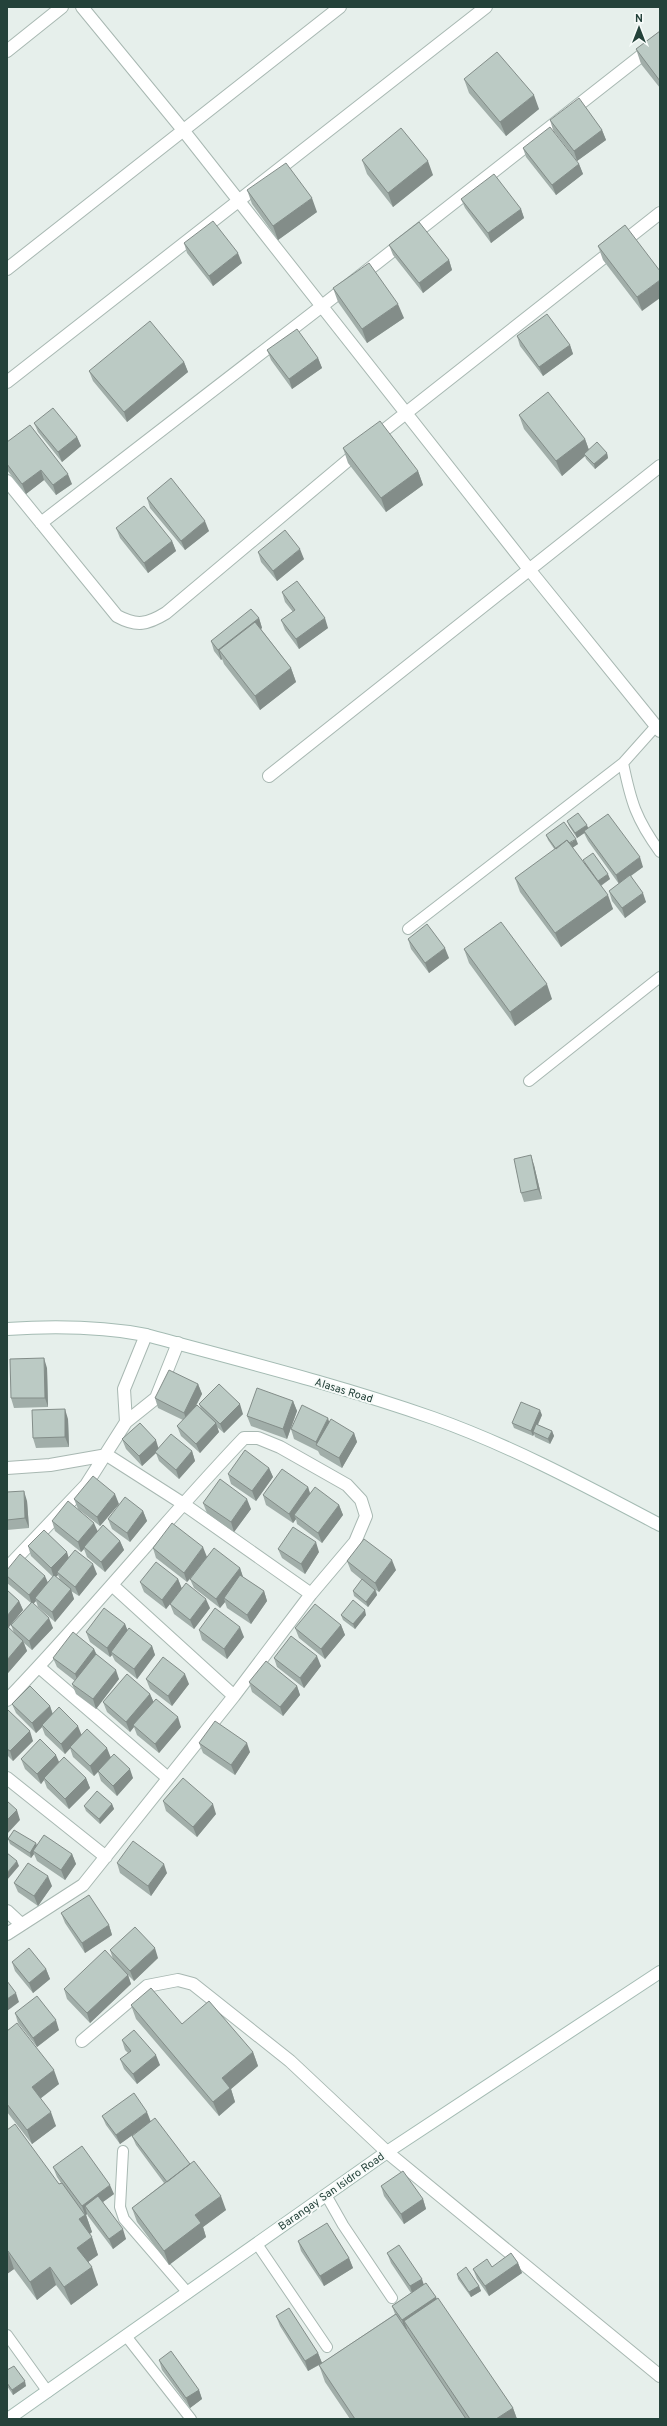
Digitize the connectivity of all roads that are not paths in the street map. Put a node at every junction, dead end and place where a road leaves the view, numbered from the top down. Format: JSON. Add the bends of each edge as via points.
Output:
{"nodes":[{"id":1,"x":62,"y":7,"type":"edge"},
{"id":2,"x":82,"y":7,"type":"edge"},
{"id":3,"x":340,"y":7,"type":"edge"},
{"id":4,"x":486,"y":7,"type":"edge"},
{"id":5,"x":660,"y":41,"type":"edge"},
{"id":6,"x":7,"y":51,"type":"edge"},
{"id":7,"x":183,"y":130,"type":"junction"},
{"id":8,"x":238,"y":200,"type":"junction"},
{"id":9,"x":660,"y":213,"type":"edge"},
{"id":10,"x":7,"y":269,"type":"edge"},
{"id":11,"x":322,"y":306,"type":"junction"},
{"id":12,"x":7,"y":382,"type":"edge"},
{"id":13,"x":406,"y":411,"type":"junction"},
{"id":14,"x":660,"y":466,"type":"edge"},
{"id":15,"x":7,"y":481,"type":"edge"},
{"id":16,"x":41,"y":523,"type":"junction"},
{"id":17,"x":528,"y":568,"type":"junction"},
{"id":18,"x":658,"y":728,"type":"edge"},
{"id":19,"x":623,"y":762,"type":"junction"},
{"id":20,"x":269,"y":776,"type":"dead end"},
{"id":21,"x":660,"y":852,"type":"edge"},
{"id":22,"x":408,"y":929,"type":"dead end"},
{"id":23,"x":660,"y":977,"type":"edge"},
{"id":24,"x":529,"y":1081,"type":"dead end"},
{"id":25,"x":7,"y":1329,"type":"edge"},
{"id":26,"x":146,"y":1335,"type":"junction"},
{"id":27,"x":178,"y":1344,"type":"junction"},
{"id":28,"x":126,"y":1422,"type":"junction"},
{"id":29,"x":107,"y":1455,"type":"junction"},
{"id":30,"x":7,"y":1468,"type":"edge"},
{"id":31,"x":182,"y":1503,"type":"junction"},
{"id":32,"x":660,"y":1525,"type":"edge"},
{"id":33,"x":7,"y":1568,"type":"edge"},
{"id":34,"x":112,"y":1585,"type":"junction"},
{"id":35,"x":311,"y":1594,"type":"junction"},
{"id":36,"x":39,"y":1667,"type":"junction"},
{"id":37,"x":234,"y":1696,"type":"junction"},
{"id":38,"x":7,"y":1700,"type":"edge"},
{"id":39,"x":7,"y":1778,"type":"edge"},
{"id":40,"x":168,"y":1778,"type":"junction"},
{"id":41,"x":106,"y":1857,"type":"junction"},
{"id":42,"x":7,"y":1911,"type":"edge"},
{"id":43,"x":21,"y":1924,"type":"junction"},
{"id":44,"x":7,"y":1934,"type":"edge"},
{"id":45,"x":660,"y":1972,"type":"edge"},
{"id":46,"x":82,"y":2041,"type":"dead end"},
{"id":47,"x":123,"y":2151,"type":"dead end"},
{"id":48,"x":387,"y":2152,"type":"junction"},
{"id":49,"x":326,"y":2195,"type":"junction"},
{"id":50,"x":257,"y":2244,"type":"junction"},
{"id":51,"x":188,"y":2292,"type":"junction"},
{"id":52,"x":392,"y":2298,"type":"dead end"},
{"id":53,"x":7,"y":2335,"type":"edge"},
{"id":54,"x":126,"y":2336,"type":"junction"},
{"id":55,"x":327,"y":2347,"type":"dead end"},
{"id":56,"x":660,"y":2376,"type":"edge"},
{"id":57,"x":48,"y":2392,"type":"junction"},
{"id":58,"x":8,"y":2419,"type":"edge"},
{"id":59,"x":191,"y":2419,"type":"edge"}],
"edges":[{"from":1,"to":6,"type":"street"},
{"from":2,"to":7,"type":"street"},
{"from":3,"to":7,"type":"street"},
{"from":4,"to":8,"type":"street"},
{"from":5,"to":11,"type":"street"},
{"from":7,"to":8,"type":"street"},
{"from":7,"to":10,"type":"street"},
{"from":8,"to":11,"type":"street"},
{"from":8,"to":12,"type":"street"},
{"from":9,"to":13,"type":"street"},
{"from":11,"to":13,"type":"street"},
{"from":11,"to":16,"type":"street"},
{"from":13,"to":16,"type":"street","via":[[166,613],[150,623],[137,624],[118,616]]},
{"from":13,"to":17,"type":"street"},
{"from":14,"to":17,"type":"street"},
{"from":15,"to":16,"type":"street"},
{"from":17,"to":18,"type":"street"},
{"from":17,"to":20,"type":"street"},
{"from":18,"to":19,"type":"lane"},
{"from":19,"to":21,"type":"lane","via":[[631,799],[642,828]]},
{"from":19,"to":22,"type":"lane"},
{"from":23,"to":24,"type":"lane"},
{"from":25,"to":26,"type":"street","name":"Alasas Road","via":[[69,1326],[114,1329]]},
{"from":26,"to":27,"type":"street","name":"Alasas Road"},
{"from":26,"to":28,"type":"street","via":[[124,1389]]},
{"from":27,"to":28,"type":"street","via":[[156,1398]]},
{"from":27,"to":32,"type":"street","name":"Alasas Road","via":[[353,1392],[434,1418],[540,1462]]},
{"from":28,"to":29,"type":"street"},
{"from":29,"to":30,"type":"street","via":[[50,1465]]},
{"from":29,"to":31,"type":"street"},
{"from":29,"to":33,"type":"street","via":[[86,1485]]},
{"from":31,"to":34,"type":"street"},
{"from":31,"to":35,"type":"street"},
{"from":31,"to":35,"type":"street","via":[[244,1438],[258,1438],[280,1447],[346,1485],[360,1500],[366,1516],[355,1542]]},
{"from":34,"to":36,"type":"street"},
{"from":34,"to":37,"type":"street"},
{"from":35,"to":37,"type":"street"},
{"from":36,"to":38,"type":"street"},
{"from":36,"to":40,"type":"street"},
{"from":37,"to":40,"type":"street"},
{"from":39,"to":41,"type":"street"},
{"from":40,"to":41,"type":"street"},
{"from":41,"to":43,"type":"street","via":[[83,1885]]},
{"from":42,"to":43,"type":"street"},
{"from":43,"to":44,"type":"street"},
{"from":45,"to":48,"type":"street","name":"Barangay San Isidro Road"},
{"from":46,"to":48,"type":"street","via":[[147,1986],[178,1980],[193,1984],[290,2061]]},
{"from":47,"to":51,"type":"lane","via":[[120,2207],[124,2219]]},
{"from":48,"to":49,"type":"street","name":"Barangay San Isidro Road"},
{"from":48,"to":56,"type":"street"},
{"from":49,"to":50,"type":"street","name":"Barangay San Isidro Road"},
{"from":49,"to":52,"type":"lane"},
{"from":50,"to":51,"type":"street","name":"Barangay San Isidro Road"},
{"from":50,"to":55,"type":"lane"},
{"from":51,"to":54,"type":"street","name":"Barangay San Isidro Road"},
{"from":53,"to":57,"type":"lane"},
{"from":54,"to":57,"type":"street","name":"Barangay San Isidro Road"},
{"from":54,"to":59,"type":"lane"},
{"from":57,"to":58,"type":"street","name":"Barangay San Isidro Road"}]}
